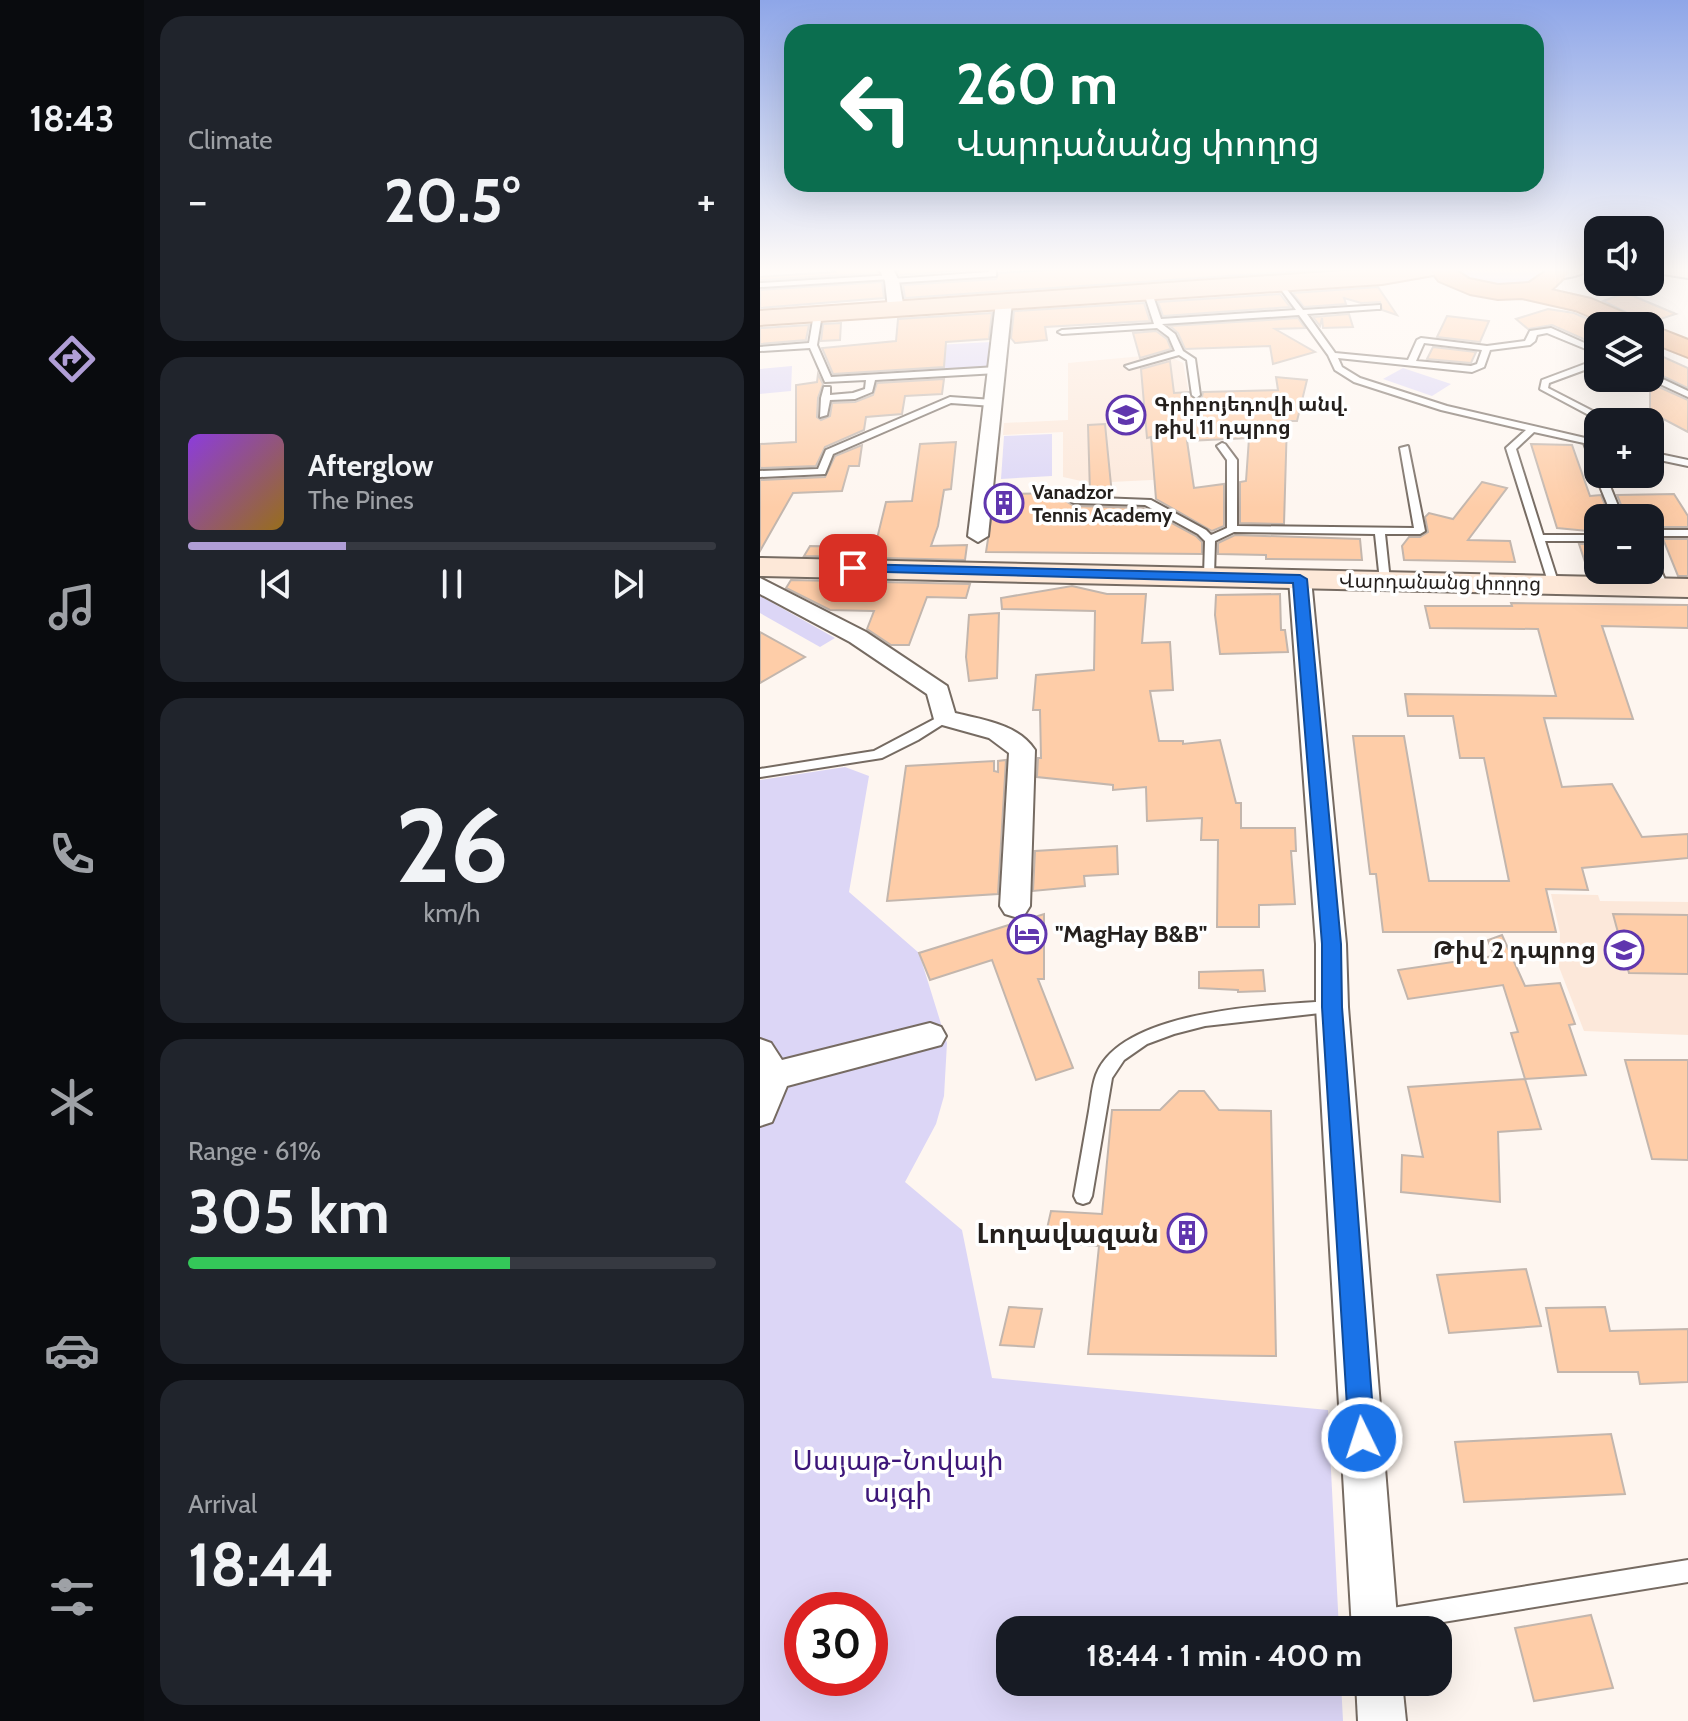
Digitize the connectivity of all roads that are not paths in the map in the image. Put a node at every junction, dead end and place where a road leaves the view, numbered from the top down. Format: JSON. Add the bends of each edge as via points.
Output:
{"nodes":[{"id":1,"x":782,"y":347,"type":"edge"},
{"id":2,"x":814,"y":347,"type":"edge"},
{"id":3,"x":999,"y":347,"type":"edge"},
{"id":4,"x":1178,"y":347,"type":"edge"},
{"id":5,"x":1326,"y":347,"type":"edge"},
{"id":6,"x":1418,"y":347,"type":"edge"},
{"id":7,"x":1481,"y":347,"type":"edge"},
{"id":8,"x":1492,"y":347,"type":"edge"},
{"id":9,"x":1487,"y":348,"type":"junction"},
{"id":10,"x":760,"y":349,"type":"edge"},
{"id":11,"x":1180,"y":352,"type":"junction"},
{"id":12,"x":1332,"y":355,"type":"junction"},
{"id":13,"x":1411,"y":362,"type":"junction"},
{"id":14,"x":1129,"y":366,"type":"dead end"},
{"id":15,"x":1584,"y":367,"type":"edge"},
{"id":16,"x":997,"y":370,"type":"junction"},
{"id":17,"x":951,"y":372,"type":"junction"},
{"id":18,"x":871,"y":377,"type":"junction"},
{"id":19,"x":828,"y":380,"type":"junction"},
{"id":20,"x":1664,"y":383,"type":"edge"},
{"id":21,"x":1688,"y":394,"type":"edge"},
{"id":22,"x":1196,"y":395,"type":"dead end"},
{"id":23,"x":825,"y":398,"type":"junction"},
{"id":24,"x":950,"y":400,"type":"junction"},
{"id":25,"x":993,"y":403,"type":"junction"},
{"id":26,"x":1584,"y":409,"type":"edge"},
{"id":27,"x":823,"y":415,"type":"dead end"},
{"id":28,"x":1531,"y":430,"type":"junction"},
{"id":29,"x":1584,"y":441,"type":"edge"},
{"id":30,"x":1222,"y":446,"type":"dead end"},
{"id":31,"x":1405,"y":448,"type":"dead end"},
{"id":32,"x":1664,"y":458,"type":"edge"},
{"id":33,"x":1688,"y":463,"type":"edge"},
{"id":34,"x":760,"y":474,"type":"edge"},
{"id":35,"x":1074,"y":500,"type":"dead end"},
{"id":36,"x":1232,"y":529,"type":"junction"},
{"id":37,"x":1380,"y":531,"type":"junction"},
{"id":38,"x":1664,"y":533,"type":"edge"},
{"id":39,"x":1688,"y":533,"type":"edge"},
{"id":40,"x":978,"y":536,"type":"dead end"},
{"id":41,"x":1539,"y":538,"type":"junction"},
{"id":42,"x":1584,"y":538,"type":"edge"},
{"id":43,"x":1210,"y":540,"type":"junction"},
{"id":44,"x":760,"y":567,"type":"edge"},
{"id":45,"x":1209,"y":576,"type":"junction"},
{"id":46,"x":1300,"y":579,"type":"junction"},
{"id":47,"x":1385,"y":581,"type":"junction"},
{"id":48,"x":760,"y":585,"type":"edge"},
{"id":49,"x":1554,"y":585,"type":"junction"},
{"id":50,"x":1676,"y":588,"type":"edge"},
{"id":51,"x":944,"y":718,"type":"junction"},
{"id":52,"x":760,"y":773,"type":"edge"},
{"id":53,"x":1015,"y":906,"type":"dead end"},
{"id":54,"x":1332,"y":1007,"type":"junction"},
{"id":55,"x":930,"y":1036,"type":"dead end"},
{"id":56,"x":765,"y":1064,"type":"edge"},
{"id":57,"x":760,"y":1112,"type":"edge"},
{"id":58,"x":1083,"y":1196,"type":"dead end"},
{"id":59,"x":1688,"y":1571,"type":"edge"},
{"id":60,"x":1374,"y":1616,"type":"edge"},
{"id":61,"x":1432,"y":1616,"type":"edge"},
{"id":62,"x":1380,"y":1696,"type":"edge"},
{"id":63,"x":1382,"y":1721,"type":"edge"}],
"edges":[{"from":1,"to":10,"type":"lane"},
{"from":2,"to":19,"type":"lane"},
{"from":3,"to":16,"type":"street"},
{"from":4,"to":11,"type":"lane"},
{"from":5,"to":12,"type":"lane"},
{"from":6,"to":13,"type":"lane"},
{"from":7,"to":9,"type":"lane"},
{"from":8,"to":9,"type":"lane"},
{"from":9,"to":13,"type":"lane","via":[[1481,365],[1472,369]]},
{"from":11,"to":14,"type":"lane"},
{"from":11,"to":22,"type":"lane","via":[[1191,359]]},
{"from":12,"to":13,"type":"lane"},
{"from":12,"to":28,"type":"lane","via":[[1338,368],[1357,380]]},
{"from":15,"to":26,"type":"lane","via":[[1545,382],[1544,389]]},
{"from":16,"to":17,"type":"lane"},
{"from":16,"to":25,"type":"street"},
{"from":17,"to":18,"type":"lane"},
{"from":17,"to":24,"type":"lane"},
{"from":18,"to":19,"type":"lane"},
{"from":18,"to":23,"type":"lane","via":[[869,390]]},
{"from":19,"to":23,"type":"lane"},
{"from":20,"to":21,"type":"lane"},
{"from":23,"to":27,"type":"lane"},
{"from":24,"to":25,"type":"lane"},
{"from":24,"to":34,"type":"lane","via":[[829,452],[822,472]]},
{"from":25,"to":40,"type":"street"},
{"from":28,"to":29,"type":"lane"},
{"from":28,"to":41,"type":"lane","via":[[1511,448]]},
{"from":30,"to":36,"type":"lane","via":[[1232,460]]},
{"from":31,"to":37,"type":"lane","via":[[1420,531]]},
{"from":32,"to":33,"type":"lane"},
{"from":35,"to":43,"type":"lane","via":[[1147,502]]},
{"from":36,"to":37,"type":"lane"},
{"from":36,"to":43,"type":"lane"},
{"from":37,"to":47,"type":"lane"},
{"from":38,"to":39,"type":"lane"},
{"from":41,"to":42,"type":"lane"},
{"from":41,"to":49,"type":"lane"},
{"from":43,"to":45,"type":"lane"},
{"from":44,"to":45,"type":"street","name":"Վարդանանց փողոց"},
{"from":45,"to":46,"type":"street","name":"Վարդանանց փողոց"},
{"from":46,"to":47,"type":"street","name":"Վարդանանց փողոց"},
{"from":46,"to":54,"type":"street"},
{"from":47,"to":49,"type":"street","name":"Վարդանանց փողոց"},
{"from":48,"to":51,"type":"street","via":[[858,637],[938,691]]},
{"from":49,"to":50,"type":"street","name":"Վարդանանց փողոց"},
{"from":51,"to":52,"type":"lane","via":[[877,755]]},
{"from":51,"to":53,"type":"street","via":[[998,732],[1022,750]]},
{"from":54,"to":58,"type":"lane","via":[[1186,1023],[1118,1054],[1104,1076]]},
{"from":54,"to":60,"type":"street"},
{"from":55,"to":56,"type":"street"},
{"from":56,"to":57,"type":"street","via":[[770,1088]]},
{"from":59,"to":61,"type":"lane"},
{"from":62,"to":63,"type":"street"}]}
